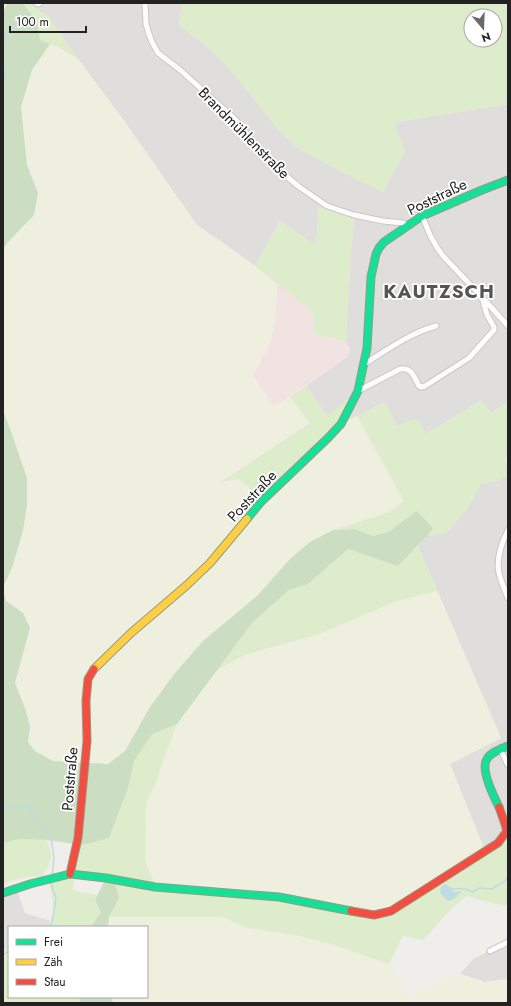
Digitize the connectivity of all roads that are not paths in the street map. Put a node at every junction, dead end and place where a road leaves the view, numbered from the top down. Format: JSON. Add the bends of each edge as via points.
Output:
{"nodes":[{"id":1,"x":36,"y":3,"type":"edge"},
{"id":2,"x":40,"y":3,"type":"edge"},
{"id":3,"x":145,"y":3,"type":"edge"},
{"id":4,"x":508,"y":180,"type":"edge"},
{"id":5,"x":422,"y":216,"type":"junction"},
{"id":6,"x":406,"y":226,"type":"junction"},
{"id":7,"x":482,"y":297,"type":"junction"},
{"id":8,"x":436,"y":326,"type":"dead end"},
{"id":9,"x":508,"y":326,"type":"edge"},
{"id":10,"x":364,"y":364,"type":"junction"},
{"id":11,"x":358,"y":391,"type":"junction"},
{"id":12,"x":508,"y":530,"type":"edge"},
{"id":13,"x":508,"y":598,"type":"edge"},
{"id":14,"x":508,"y":746,"type":"edge"},
{"id":15,"x":500,"y":749,"type":"junction"},
{"id":16,"x":508,"y":765,"type":"edge"},
{"id":17,"x":507,"y":832,"type":"edge"},
{"id":18,"x":70,"y":874,"type":"junction"},
{"id":19,"x":3,"y":893,"type":"edge"},
{"id":20,"x":508,"y":942,"type":"edge"},
{"id":21,"x":490,"y":951,"type":"dead end"}],
"edges":[{"from":1,"to":2,"type":"street"},
{"from":3,"to":6,"type":"street","name":"Brandmühlenstraße","via":[[146,24],[158,53],[236,120],[267,159],[285,175],[327,206],[354,215],[403,223]]},
{"from":4,"to":5,"type":"street","name":"Poststraße"},
{"from":5,"to":6,"type":"street","name":"Poststraße"},
{"from":5,"to":7,"type":"street","via":[[438,249]]},
{"from":6,"to":10,"type":"street","name":"Poststraße","via":[[384,242],[376,254],[371,278]]},
{"from":7,"to":9,"type":"street"},
{"from":7,"to":11,"type":"street","via":[[494,330],[469,358],[421,388],[406,368]]},
{"from":8,"to":10,"type":"street","via":[[411,336]]},
{"from":10,"to":11,"type":"street","name":"Poststraße"},
{"from":11,"to":18,"type":"street","name":"Poststraße","via":[[341,424],[261,502],[210,563],[93,670],[88,679],[87,741],[78,838]]},
{"from":12,"to":13,"type":"street","via":[[499,558],[499,573]]},
{"from":14,"to":15,"type":"street"},
{"from":15,"to":16,"type":"street"},
{"from":15,"to":17,"type":"street","via":[[485,762],[485,769]]},
{"from":17,"to":18,"type":"street","via":[[498,843],[391,911],[374,915],[279,897],[156,887]]},
{"from":18,"to":19,"type":"street"},
{"from":20,"to":21,"type":"street"}]}
